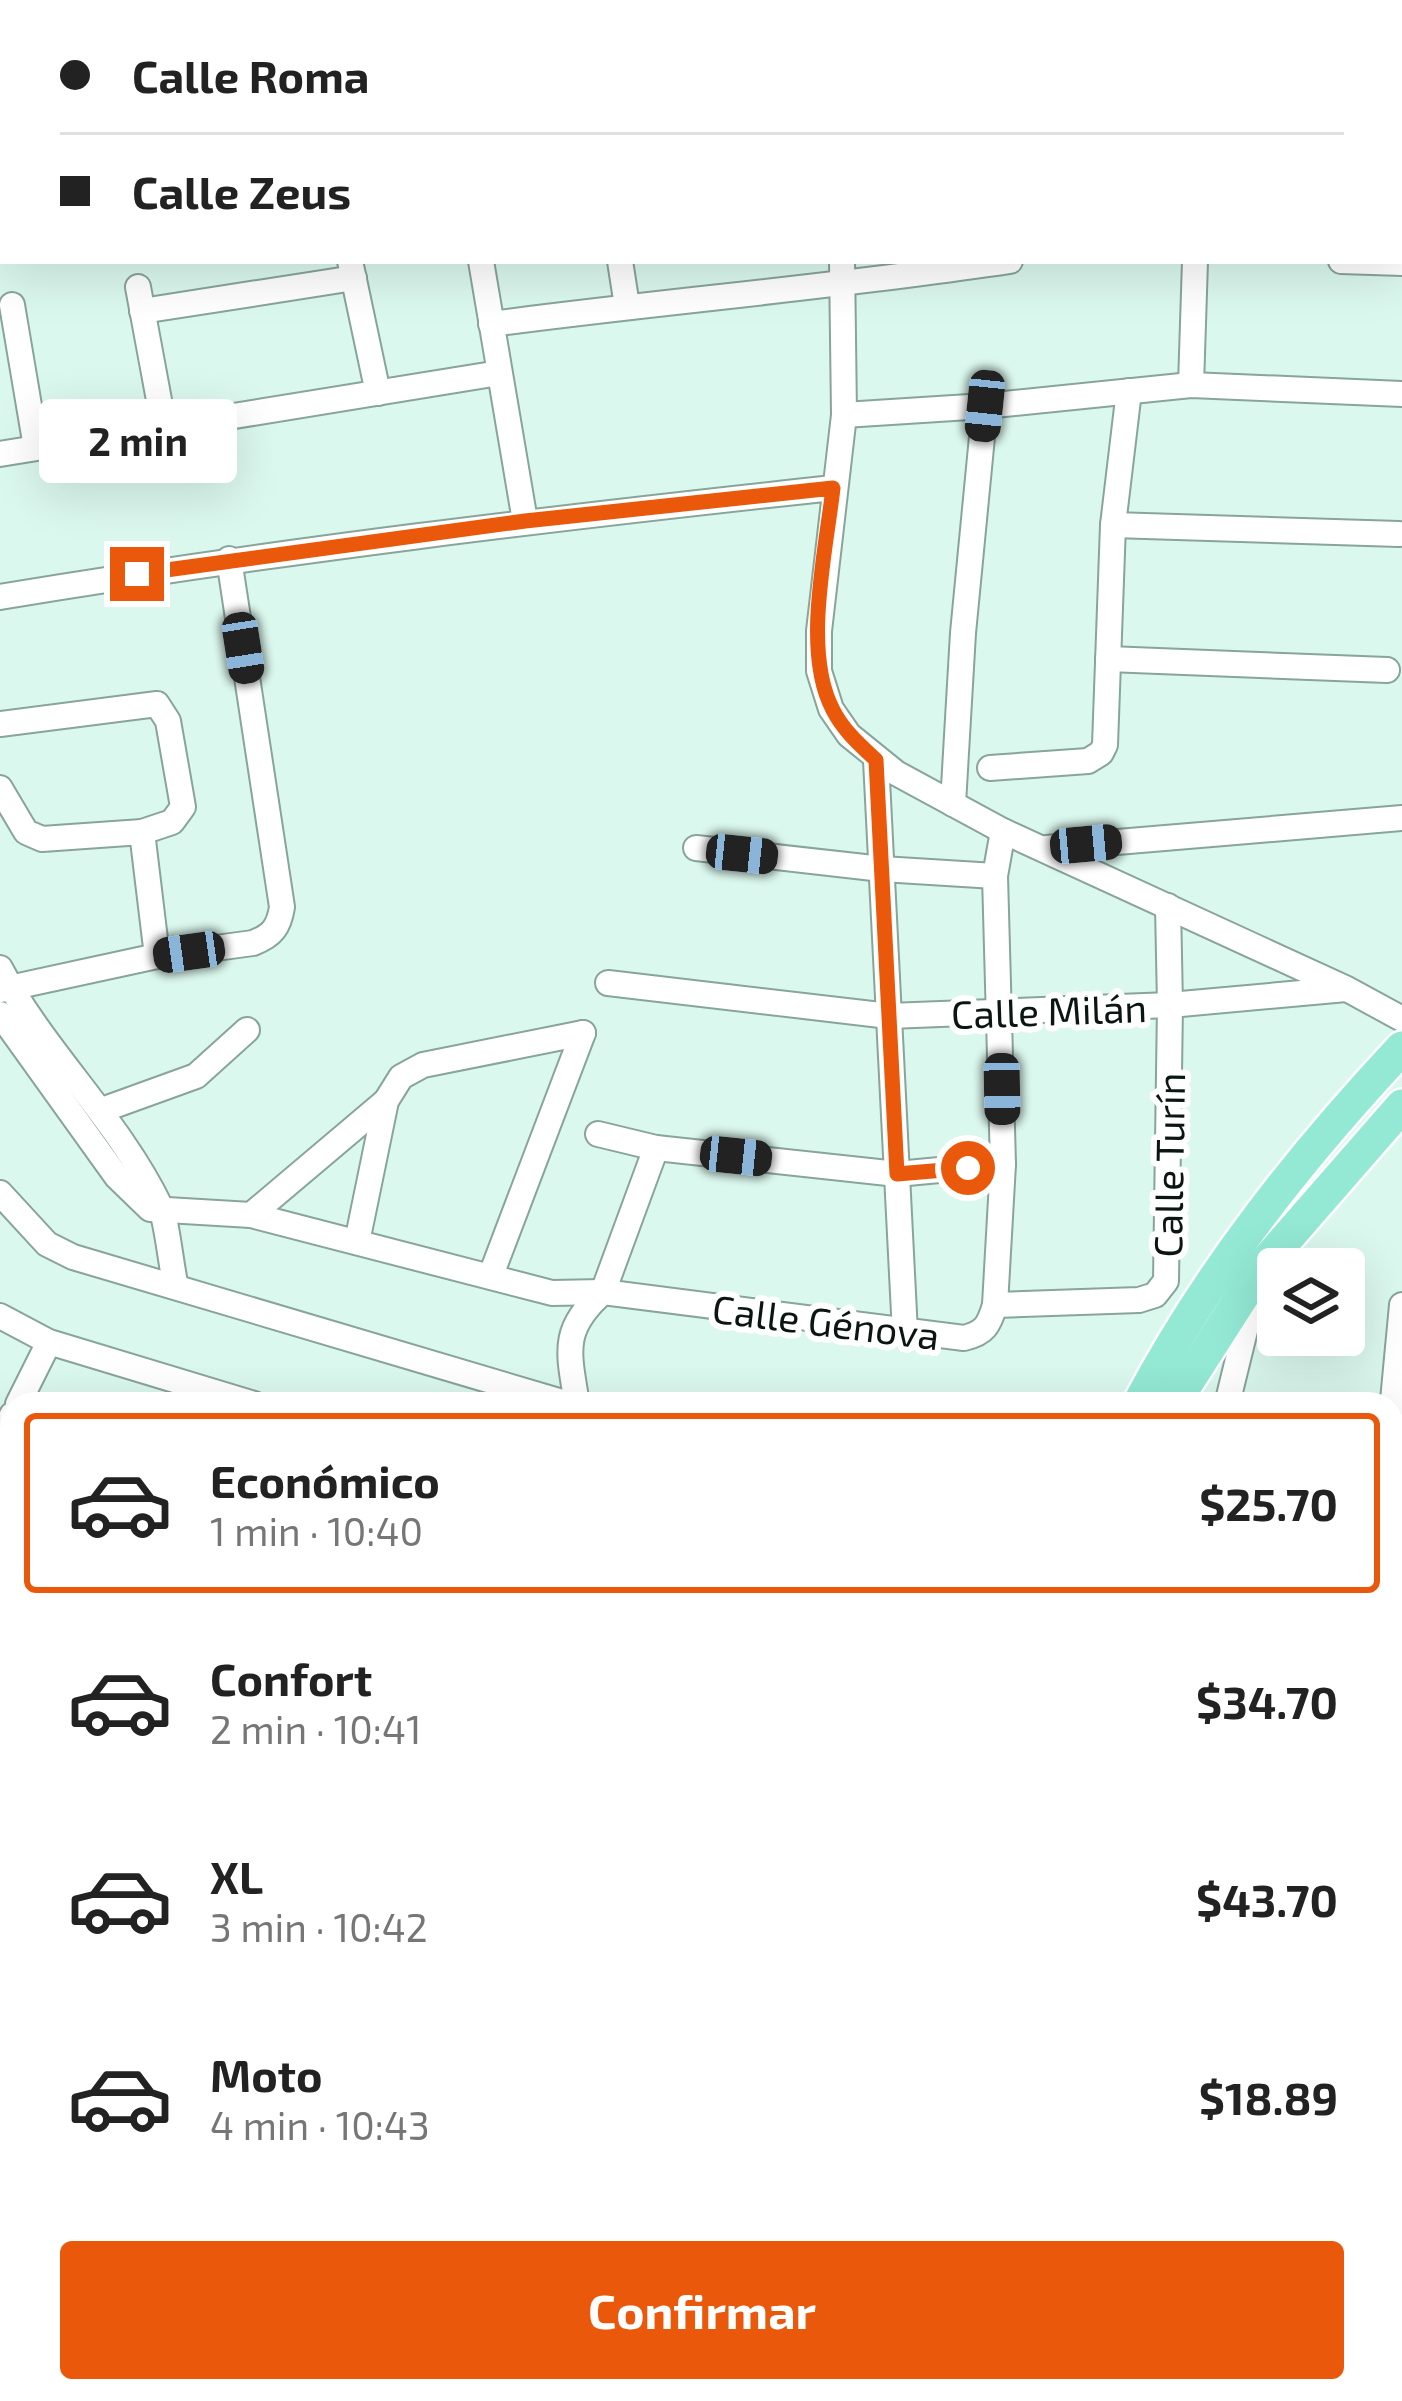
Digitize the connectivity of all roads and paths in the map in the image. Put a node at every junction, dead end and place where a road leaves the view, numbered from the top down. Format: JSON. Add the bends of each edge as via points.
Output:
{"nodes":[{"id":1,"x":481,"y":264,"type":"edge"},
{"id":2,"x":620,"y":264,"type":"edge"},
{"id":3,"x":971,"y":264,"type":"edge"},
{"id":4,"x":1196,"y":264,"type":"edge"},
{"id":5,"x":352,"y":269,"type":"edge"},
{"id":6,"x":842,"y":274,"type":"edge"},
{"id":7,"x":627,"y":306,"type":"junction"},
{"id":8,"x":9,"y":323,"type":"edge"},
{"id":9,"x":491,"y":324,"type":"junction"},
{"id":10,"x":499,"y":373,"type":"junction"},
{"id":11,"x":1191,"y":385,"type":"junction"},
{"id":12,"x":1129,"y":391,"type":"junction"},
{"id":13,"x":378,"y":393,"type":"junction"},
{"id":14,"x":1402,"y":394,"type":"edge"},
{"id":15,"x":985,"y":406,"type":"junction"},
{"id":16,"x":844,"y":415,"type":"junction"},
{"id":17,"x":164,"y":427,"type":"junction"},
{"id":18,"x":36,"y":447,"type":"junction"},
{"id":19,"x":0,"y":454,"type":"edge"},
{"id":20,"x":833,"y":488,"type":"junction"},
{"id":21,"x":525,"y":521,"type":"junction"},
{"id":22,"x":1114,"y":525,"type":"junction"},
{"id":23,"x":1399,"y":535,"type":"dead end"},
{"id":24,"x":229,"y":559,"type":"junction"},
{"id":25,"x":0,"y":597,"type":"edge"},
{"id":26,"x":1108,"y":659,"type":"junction"},
{"id":27,"x":1387,"y":670,"type":"dead end"},
{"id":28,"x":0,"y":724,"type":"edge"},
{"id":29,"x":876,"y":760,"type":"junction"},
{"id":30,"x":990,"y":768,"type":"dead end"},
{"id":31,"x":0,"y":788,"type":"edge"},
{"id":32,"x":953,"y":804,"type":"junction"},
{"id":33,"x":1402,"y":818,"type":"edge"},
{"id":34,"x":1003,"y":831,"type":"junction"},
{"id":35,"x":142,"y":832,"type":"junction"},
{"id":36,"x":696,"y":848,"type":"dead end"},
{"id":37,"x":1041,"y":848,"type":"junction"},
{"id":38,"x":882,"y":868,"type":"junction"},
{"id":39,"x":994,"y":876,"type":"junction"},
{"id":40,"x":1168,"y":906,"type":"junction"},
{"id":41,"x":157,"y":956,"type":"junction"},
{"id":42,"x":3,"y":982,"type":"edge"},
{"id":43,"x":608,"y":983,"type":"dead end"},
{"id":44,"x":1347,"y":989,"type":"junction"},
{"id":45,"x":1170,"y":1005,"type":"junction"},
{"id":46,"x":1000,"y":1013,"type":"junction"},
{"id":47,"x":0,"y":1014,"type":"edge"},
{"id":48,"x":889,"y":1016,"type":"junction"},
{"id":49,"x":1402,"y":1018,"type":"edge"},
{"id":50,"x":247,"y":1030,"type":"dead end"},
{"id":51,"x":1402,"y":1048,"type":"edge"},
{"id":52,"x":386,"y":1101,"type":"junction"},
{"id":53,"x":1402,"y":1106,"type":"edge"},
{"id":54,"x":102,"y":1109,"type":"junction"},
{"id":55,"x":598,"y":1134,"type":"dead end"},
{"id":56,"x":656,"y":1148,"type":"junction"},
{"id":57,"x":1003,"y":1164,"type":"junction"},
{"id":58,"x":897,"y":1174,"type":"junction"},
{"id":59,"x":0,"y":1192,"type":"edge"},
{"id":60,"x":163,"y":1210,"type":"junction"},
{"id":61,"x":250,"y":1216,"type":"junction"},
{"id":62,"x":357,"y":1242,"type":"junction"},
{"id":63,"x":1278,"y":1248,"type":"edge"},
{"id":64,"x":1257,"y":1273,"type":"edge"},
{"id":65,"x":491,"y":1275,"type":"junction"},
{"id":66,"x":1257,"y":1278,"type":"edge"},
{"id":67,"x":1166,"y":1281,"type":"joint"},
{"id":68,"x":176,"y":1287,"type":"junction"},
{"id":69,"x":603,"y":1292,"type":"junction"},
{"id":70,"x":994,"y":1305,"type":"junction"},
{"id":71,"x":1402,"y":1306,"type":"edge"},
{"id":72,"x":0,"y":1316,"type":"edge"},
{"id":73,"x":905,"y":1333,"type":"junction"},
{"id":74,"x":49,"y":1342,"type":"junction"},
{"id":75,"x":24,"y":1392,"type":"edge"},
{"id":76,"x":174,"y":1392,"type":"edge"},
{"id":77,"x":541,"y":1392,"type":"edge"},
{"id":78,"x":569,"y":1392,"type":"edge"},
{"id":79,"x":1146,"y":1392,"type":"edge"},
{"id":80,"x":1182,"y":1392,"type":"edge"},
{"id":81,"x":1230,"y":1392,"type":"edge"},
{"id":82,"x":1394,"y":1392,"type":"edge"}],
"edges":[{"from":1,"to":9,"type":"street"},
{"from":2,"to":7,"type":"street"},
{"from":3,"to":6,"type":"street"},
{"from":4,"to":11,"type":"street"},
{"from":5,"to":13,"type":"street"},
{"from":5,"to":17,"type":"street","via":[[140,299]]},
{"from":6,"to":7,"type":"street"},
{"from":6,"to":16,"type":"street"},
{"from":7,"to":9,"type":"street"},
{"from":8,"to":18,"type":"street"},
{"from":9,"to":10,"type":"street"},
{"from":10,"to":13,"type":"street"},
{"from":10,"to":21,"type":"street"},
{"from":11,"to":12,"type":"street"},
{"from":11,"to":14,"type":"street"},
{"from":12,"to":15,"type":"street"},
{"from":12,"to":22,"type":"street"},
{"from":13,"to":17,"type":"street"},
{"from":15,"to":16,"type":"street"},
{"from":15,"to":32,"type":"street"},
{"from":16,"to":20,"type":"street"},
{"from":17,"to":18,"type":"street"},
{"from":18,"to":19,"type":"street"},
{"from":20,"to":21,"type":"street"},
{"from":20,"to":29,"type":"street","via":[[819,670],[832,709]]},
{"from":21,"to":24,"type":"street"},
{"from":22,"to":23,"type":"street"},
{"from":22,"to":26,"type":"street"},
{"from":24,"to":25,"type":"street"},
{"from":24,"to":41,"type":"street","via":[[282,907],[266,938]]},
{"from":26,"to":27,"type":"street"},
{"from":26,"to":30,"type":"street","via":[[1102,753],[1088,761]]},
{"from":28,"to":35,"type":"street","via":[[162,707],[183,807],[172,821]]},
{"from":29,"to":32,"type":"street"},
{"from":29,"to":38,"type":"street"},
{"from":31,"to":35,"type":"street","via":[[26,832],[42,839]]},
{"from":32,"to":34,"type":"street"},
{"from":33,"to":37,"type":"street"},
{"from":34,"to":37,"type":"street"},
{"from":34,"to":39,"type":"street"},
{"from":35,"to":41,"type":"street"},
{"from":36,"to":38,"type":"street"},
{"from":37,"to":40,"type":"street"},
{"from":38,"to":39,"type":"street"},
{"from":38,"to":48,"type":"street"},
{"from":39,"to":46,"type":"street"},
{"from":40,"to":44,"type":"street"},
{"from":40,"to":45,"type":"street","name":"Calle Turín"},
{"from":41,"to":42,"type":"street"},
{"from":42,"to":54,"type":"street"},
{"from":43,"to":48,"type":"street","name":"Calle Milán"},
{"from":44,"to":45,"type":"street","name":"Calle Milán"},
{"from":44,"to":49,"type":"street"},
{"from":45,"to":46,"type":"street","name":"Calle Milán"},
{"from":45,"to":67,"type":"street","name":"Calle Turín"},
{"from":46,"to":48,"type":"street","name":"Calle Milán"},
{"from":46,"to":57,"type":"street"},
{"from":47,"to":60,"type":"street","via":[[117,1177],[150,1209]]},
{"from":48,"to":58,"type":"street"},
{"from":50,"to":54,"type":"street","via":[[196,1076]]},
{"from":51,"to":79,"type":"main road","via":[[1244,1234]]},
{"from":52,"to":61,"type":"street"},
{"from":52,"to":62,"type":"street"},
{"from":52,"to":65,"type":"street","via":[[401,1077],[423,1065],[584,1033]]},
{"from":53,"to":63,"type":"main road"},
{"from":54,"to":60,"type":"street"},
{"from":55,"to":56,"type":"street"},
{"from":56,"to":58,"type":"street"},
{"from":56,"to":69,"type":"street"},
{"from":57,"to":58,"type":"street"},
{"from":57,"to":70,"type":"street"},
{"from":58,"to":73,"type":"street"},
{"from":59,"to":68,"type":"street","via":[[47,1244]]},
{"from":60,"to":61,"type":"street","name":"Calle Génova"},
{"from":60,"to":68,"type":"street"},
{"from":61,"to":62,"type":"street","name":"Calle Génova"},
{"from":62,"to":65,"type":"street","name":"Calle Génova"},
{"from":64,"to":80,"type":"main road"},
{"from":65,"to":69,"type":"street","name":"Calle Génova","via":[[566,1294]]},
{"from":66,"to":81,"type":"street"},
{"from":67,"to":70,"type":"street","name":"Calle Génova","via":[[1139,1300]]},
{"from":68,"to":77,"type":"street"},
{"from":69,"to":73,"type":"street","name":"Calle Génova"},
{"from":69,"to":78,"type":"street","via":[[567,1345]]},
{"from":70,"to":73,"type":"street","name":"Calle Génova","via":[[980,1334]]},
{"from":71,"to":82,"type":"street"},
{"from":72,"to":74,"type":"street"},
{"from":74,"to":75,"type":"street"},
{"from":74,"to":76,"type":"street"}]}
